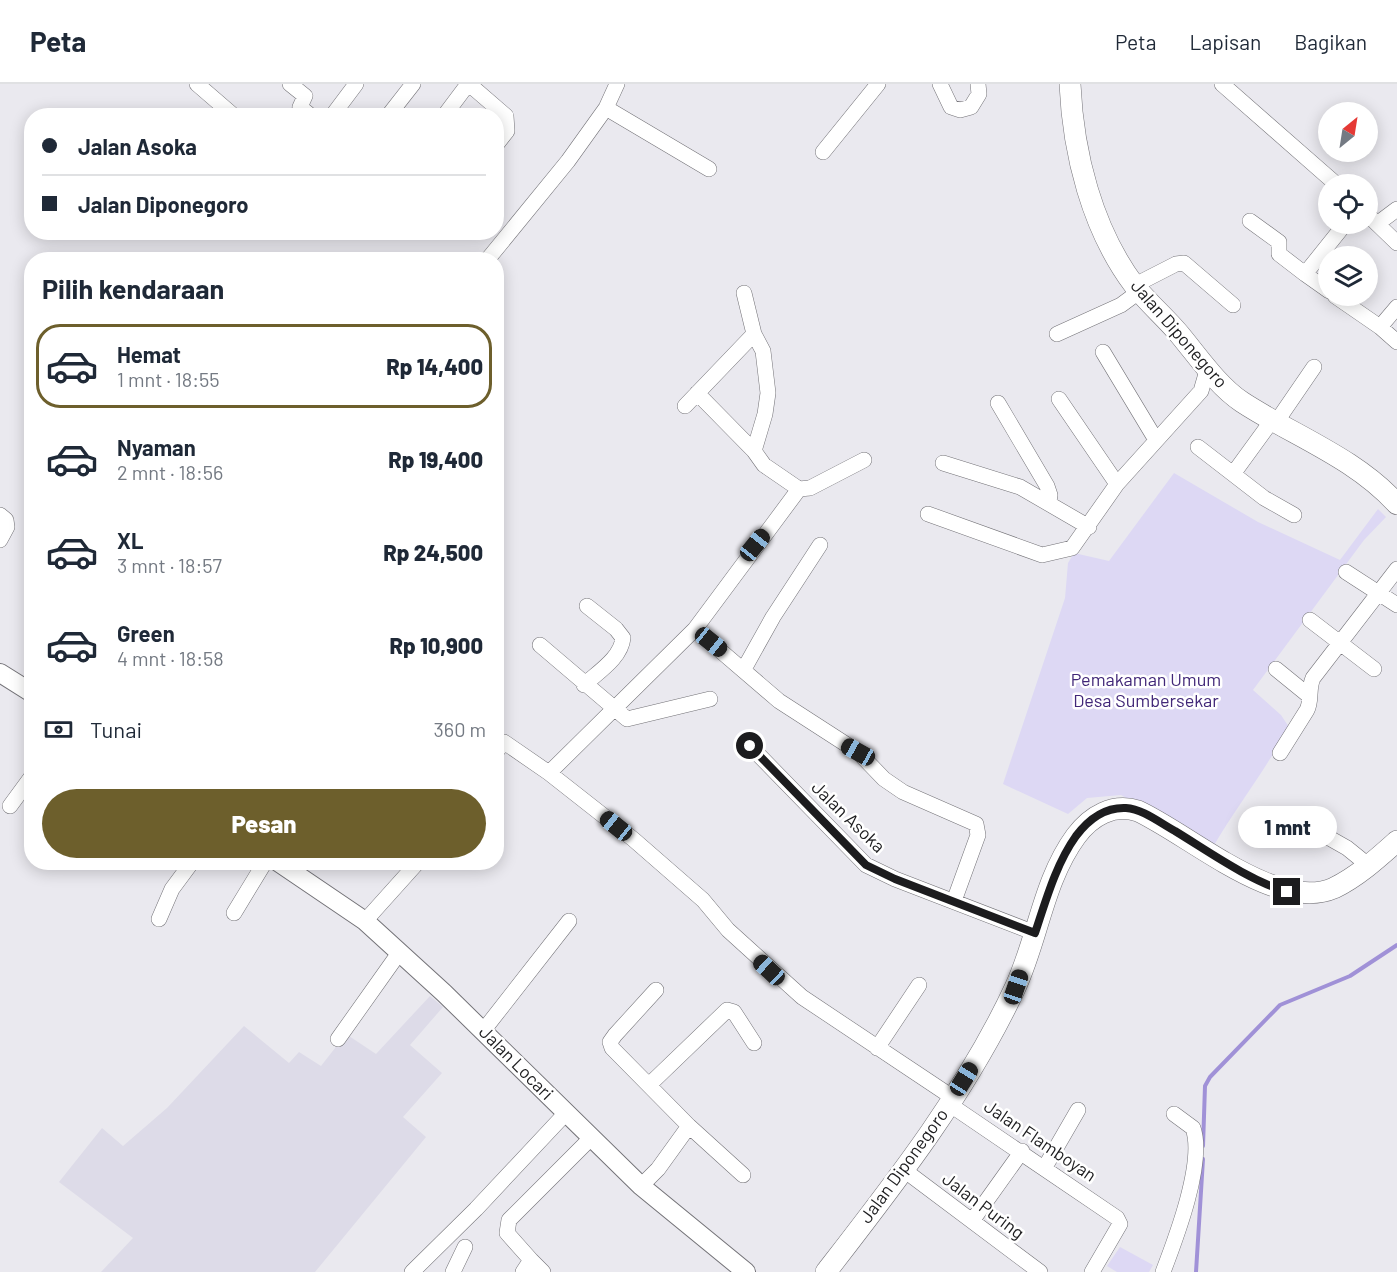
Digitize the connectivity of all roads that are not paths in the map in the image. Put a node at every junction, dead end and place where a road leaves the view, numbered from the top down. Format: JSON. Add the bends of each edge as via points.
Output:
{"nodes":[{"id":1,"x":197,"y":84,"type":"edge"},
{"id":2,"x":290,"y":84,"type":"edge"},
{"id":3,"x":356,"y":84,"type":"edge"},
{"id":4,"x":413,"y":84,"type":"edge"},
{"id":5,"x":469,"y":84,"type":"edge"},
{"id":6,"x":618,"y":84,"type":"edge"},
{"id":7,"x":878,"y":84,"type":"edge"},
{"id":8,"x":940,"y":84,"type":"edge"},
{"id":9,"x":978,"y":84,"type":"edge"},
{"id":10,"x":1071,"y":84,"type":"edge"},
{"id":11,"x":1222,"y":84,"type":"edge"},
{"id":12,"x":225,"y":108,"type":"edge"},
{"id":13,"x":303,"y":108,"type":"edge"},
{"id":14,"x":338,"y":108,"type":"edge"},
{"id":15,"x":394,"y":108,"type":"edge"},
{"id":16,"x":450,"y":108,"type":"edge"},
{"id":17,"x":499,"y":108,"type":"edge"},
{"id":18,"x":606,"y":108,"type":"junction"},
{"id":19,"x":504,"y":113,"type":"edge"},
{"id":20,"x":504,"y":135,"type":"edge"},
{"id":21,"x":823,"y":152,"type":"dead end"},
{"id":22,"x":709,"y":169,"type":"dead end"},
{"id":23,"x":1325,"y":174,"type":"edge"},
{"id":24,"x":1397,"y":208,"type":"edge"},
{"id":25,"x":1378,"y":217,"type":"edge"},
{"id":26,"x":1250,"y":220,"type":"dead end"},
{"id":27,"x":1378,"y":224,"type":"edge"},
{"id":28,"x":1337,"y":234,"type":"edge"},
{"id":29,"x":504,"y":239,"type":"edge"},
{"id":30,"x":504,"y":240,"type":"edge"},
{"id":31,"x":1397,"y":243,"type":"edge"},
{"id":32,"x":494,"y":252,"type":"edge"},
{"id":33,"x":1305,"y":274,"type":"junction"},
{"id":34,"x":1318,"y":283,"type":"edge"},
{"id":35,"x":1138,"y":288,"type":"junction"},
{"id":36,"x":744,"y":293,"type":"dead end"},
{"id":37,"x":1233,"y":305,"type":"dead end"},
{"id":38,"x":1350,"y":306,"type":"edge"},
{"id":39,"x":1397,"y":307,"type":"edge"},
{"id":40,"x":1380,"y":327,"type":"junction"},
{"id":41,"x":754,"y":334,"type":"junction"},
{"id":42,"x":1057,"y":334,"type":"dead end"},
{"id":43,"x":1397,"y":342,"type":"edge"},
{"id":44,"x":1103,"y":352,"type":"dead end"},
{"id":45,"x":1208,"y":367,"type":"junction"},
{"id":46,"x":1314,"y":367,"type":"dead end"},
{"id":47,"x":1201,"y":391,"type":"junction"},
{"id":48,"x":1228,"y":391,"type":"junction"},
{"id":49,"x":697,"y":393,"type":"junction"},
{"id":50,"x":1059,"y":399,"type":"dead end"},
{"id":51,"x":998,"y":403,"type":"dead end"},
{"id":52,"x":685,"y":406,"type":"dead end"},
{"id":53,"x":1275,"y":420,"type":"junction"},
{"id":54,"x":1156,"y":440,"type":"junction"},
{"id":55,"x":1198,"y":447,"type":"dead end"},
{"id":56,"x":754,"y":451,"type":"junction"},
{"id":57,"x":864,"y":460,"type":"dead end"},
{"id":58,"x":943,"y":463,"type":"dead end"},
{"id":59,"x":1233,"y":474,"type":"junction"},
{"id":60,"x":1117,"y":484,"type":"junction"},
{"id":61,"x":799,"y":489,"type":"junction"},
{"id":62,"x":1049,"y":501,"type":"junction"},
{"id":63,"x":1397,"y":504,"type":"edge"},
{"id":64,"x":928,"y":514,"type":"dead end"},
{"id":65,"x":0,"y":515,"type":"edge"},
{"id":66,"x":1294,"y":515,"type":"dead end"},
{"id":67,"x":1089,"y":527,"type":"junction"},
{"id":68,"x":0,"y":540,"type":"edge"},
{"id":69,"x":820,"y":545,"type":"dead end"},
{"id":70,"x":1397,"y":569,"type":"edge"},
{"id":71,"x":1346,"y":572,"type":"dead end"},
{"id":72,"x":1377,"y":591,"type":"junction"},
{"id":73,"x":1397,"y":605,"type":"edge"},
{"id":74,"x":587,"y":606,"type":"dead end"},
{"id":75,"x":1310,"y":620,"type":"dead end"},
{"id":76,"x":695,"y":629,"type":"junction"},
{"id":77,"x":1340,"y":643,"type":"junction"},
{"id":78,"x":540,"y":645,"type":"dead end"},
{"id":79,"x":744,"y":669,"type":"junction"},
{"id":80,"x":1276,"y":669,"type":"dead end"},
{"id":81,"x":1374,"y":669,"type":"dead end"},
{"id":82,"x":0,"y":673,"type":"edge"},
{"id":83,"x":584,"y":685,"type":"junction"},
{"id":84,"x":24,"y":688,"type":"edge"},
{"id":85,"x":1308,"y":694,"type":"junction"},
{"id":86,"x":710,"y":699,"type":"dead end"},
{"id":87,"x":615,"y":709,"type":"junction"},
{"id":88,"x":750,"y":746,"type":"dead end"},
{"id":89,"x":504,"y":747,"type":"edge"},
{"id":90,"x":1281,"y":753,"type":"dead end"},
{"id":91,"x":549,"y":773,"type":"junction"},
{"id":92,"x":24,"y":787,"type":"edge"},
{"id":93,"x":10,"y":807,"type":"dead end"},
{"id":94,"x":1294,"y":818,"type":"dead end"},
{"id":95,"x":1397,"y":841,"type":"edge"},
{"id":96,"x":1368,"y":865,"type":"junction"},
{"id":97,"x":186,"y":870,"type":"edge"},
{"id":98,"x":260,"y":870,"type":"edge"},
{"id":99,"x":290,"y":870,"type":"edge"},
{"id":100,"x":411,"y":870,"type":"edge"},
{"id":101,"x":954,"y":900,"type":"junction"},
{"id":102,"x":234,"y":913,"type":"dead end"},
{"id":103,"x":159,"y":919,"type":"dead end"},
{"id":104,"x":365,"y":921,"type":"junction"},
{"id":105,"x":569,"y":921,"type":"dead end"},
{"id":106,"x":1035,"y":933,"type":"junction"},
{"id":107,"x":399,"y":953,"type":"junction"},
{"id":108,"x":919,"y":986,"type":"dead end"},
{"id":109,"x":656,"y":990,"type":"dead end"},
{"id":110,"x":483,"y":1031,"type":"junction"},
{"id":111,"x":338,"y":1039,"type":"dead end"},
{"id":112,"x":753,"y":1043,"type":"dead end"},
{"id":113,"x":877,"y":1048,"type":"junction"},
{"id":114,"x":649,"y":1085,"type":"junction"},
{"id":115,"x":951,"y":1100,"type":"junction"},
{"id":116,"x":1078,"y":1110,"type":"dead end"},
{"id":117,"x":566,"y":1113,"type":"junction"},
{"id":118,"x":1174,"y":1114,"type":"dead end"},
{"id":119,"x":689,"y":1126,"type":"junction"},
{"id":120,"x":591,"y":1138,"type":"junction"},
{"id":121,"x":1022,"y":1151,"type":"junction"},
{"id":122,"x":1045,"y":1167,"type":"junction"},
{"id":123,"x":904,"y":1170,"type":"junction"},
{"id":124,"x":743,"y":1175,"type":"dead end"},
{"id":125,"x":641,"y":1186,"type":"junction"},
{"id":126,"x":972,"y":1221,"type":"junction"},
{"id":127,"x":465,"y":1247,"type":"dead end"},
{"id":128,"x":527,"y":1266,"type":"edge"},
{"id":129,"x":412,"y":1272,"type":"edge"},
{"id":130,"x":453,"y":1272,"type":"edge"},
{"id":131,"x":543,"y":1272,"type":"edge"},
{"id":132,"x":746,"y":1272,"type":"edge"},
{"id":133,"x":826,"y":1272,"type":"edge"},
{"id":134,"x":1040,"y":1272,"type":"edge"},
{"id":135,"x":1092,"y":1272,"type":"edge"},
{"id":136,"x":1163,"y":1272,"type":"edge"}],
"edges":[{"from":1,"to":12,"type":"street"},
{"from":2,"to":13,"type":"street","via":[[306,98]]},
{"from":3,"to":14,"type":"street"},
{"from":4,"to":15,"type":"street"},
{"from":5,"to":16,"type":"street"},
{"from":5,"to":17,"type":"street"},
{"from":6,"to":18,"type":"street"},
{"from":7,"to":21,"type":"street"},
{"from":8,"to":9,"type":"street","via":[[951,107],[960,110],[971,107]]},
{"from":10,"to":35,"type":"main road","name":"Jalan Diponegoro","via":[[1074,131],[1094,211],[1117,258]]},
{"from":11,"to":23,"type":"street"},
{"from":18,"to":22,"type":"street"},
{"from":18,"to":29,"type":"street"},
{"from":19,"to":20,"type":"street"},
{"from":24,"to":25,"type":"street"},
{"from":26,"to":33,"type":"street","via":[[1279,242],[1279,255]]},
{"from":27,"to":31,"type":"street"},
{"from":28,"to":33,"type":"street"},
{"from":30,"to":32,"type":"street"},
{"from":33,"to":34,"type":"street"},
{"from":35,"to":37,"type":"street","via":[[1184,263]]},
{"from":35,"to":42,"type":"street","via":[[1121,305]]},
{"from":35,"to":45,"type":"main road","name":"Jalan Diponegoro"},
{"from":36,"to":41,"type":"street"},
{"from":38,"to":40,"type":"street"},
{"from":39,"to":40,"type":"street"},
{"from":40,"to":43,"type":"street"},
{"from":41,"to":49,"type":"street"},
{"from":41,"to":56,"type":"street","via":[[763,351],[768,393]]},
{"from":44,"to":54,"type":"street"},
{"from":45,"to":47,"type":"street"},
{"from":45,"to":48,"type":"main road","name":"Jalan Diponegoro"},
{"from":46,"to":53,"type":"street"},
{"from":47,"to":48,"type":"street"},
{"from":47,"to":54,"type":"street"},
{"from":48,"to":53,"type":"main road","name":"Jalan Diponegoro"},
{"from":49,"to":52,"type":"street"},
{"from":49,"to":56,"type":"street"},
{"from":50,"to":60,"type":"street"},
{"from":51,"to":62,"type":"street","via":[[1047,486]]},
{"from":53,"to":59,"type":"street"},
{"from":53,"to":63,"type":"main road","name":"Jalan Diponegoro","via":[[1340,457]]},
{"from":54,"to":60,"type":"street"},
{"from":55,"to":59,"type":"street"},
{"from":56,"to":61,"type":"street","via":[[764,465]]},
{"from":57,"to":61,"type":"street","via":[[810,488]]},
{"from":58,"to":62,"type":"street","via":[[1007,482]]},
{"from":59,"to":66,"type":"street"},
{"from":60,"to":67,"type":"street"},
{"from":61,"to":76,"type":"street"},
{"from":62,"to":67,"type":"street"},
{"from":64,"to":67,"type":"street","via":[[1042,555],[1072,548]]},
{"from":65,"to":68,"type":"street","via":[[7,527]]},
{"from":69,"to":79,"type":"street","via":[[772,617]]},
{"from":70,"to":72,"type":"street"},
{"from":71,"to":72,"type":"street"},
{"from":72,"to":73,"type":"street"},
{"from":72,"to":77,"type":"street"},
{"from":74,"to":83,"type":"street","via":[[623,638],[615,656]]},
{"from":75,"to":77,"type":"street"},
{"from":76,"to":79,"type":"street"},
{"from":76,"to":87,"type":"street"},
{"from":77,"to":81,"type":"street"},
{"from":77,"to":85,"type":"street","via":[[1313,678]]},
{"from":78,"to":83,"type":"street"},
{"from":79,"to":101,"type":"street","via":[[779,701],[858,752],[903,792],[976,824],[978,835]]},
{"from":80,"to":85,"type":"street"},
{"from":82,"to":84,"type":"street"},
{"from":83,"to":87,"type":"street"},
{"from":85,"to":90,"type":"street","via":[[1310,704]]},
{"from":86,"to":87,"type":"street","via":[[635,719],[623,717]]},
{"from":87,"to":91,"type":"street"},
{"from":88,"to":101,"type":"street","name":"Jalan Asoka","via":[[866,865]]},
{"from":89,"to":91,"type":"street","name":"Jalan Flamboyan"},
{"from":91,"to":113,"type":"street","name":"Jalan Flamboyan","via":[[703,900],[769,970]]},
{"from":92,"to":93,"type":"street"},
{"from":94,"to":96,"type":"street","via":[[1347,848]]},
{"from":95,"to":96,"type":"main road","name":"Jalan Diponegoro"},
{"from":96,"to":106,"type":"main road","name":"Jalan Diponegoro","via":[[1334,888],[1312,893],[1287,892],[1254,879],[1152,818],[1127,808],[1115,809],[1103,812],[1076,836],[1050,889]]},
{"from":97,"to":103,"type":"street","via":[[172,889]]},
{"from":98,"to":102,"type":"street"},
{"from":99,"to":104,"type":"street","name":"Jalan Locari"},
{"from":100,"to":104,"type":"street"},
{"from":101,"to":106,"type":"street","name":"Jalan Asoka"},
{"from":104,"to":107,"type":"street","name":"Jalan Locari"},
{"from":105,"to":110,"type":"street"},
{"from":106,"to":115,"type":"main road","name":"Jalan Diponegoro","via":[[1016,987]]},
{"from":107,"to":110,"type":"street","name":"Jalan Locari"},
{"from":107,"to":111,"type":"street"},
{"from":108,"to":113,"type":"street"},
{"from":109,"to":114,"type":"street","via":[[610,1042],[616,1055]]},
{"from":110,"to":117,"type":"street","name":"Jalan Locari"},
{"from":112,"to":114,"type":"street","via":[[734,1012],[727,1010]]},
{"from":113,"to":115,"type":"street","name":"Jalan Flamboyan"},
{"from":114,"to":119,"type":"street"},
{"from":115,"to":121,"type":"street","name":"Jalan Flamboyan"},
{"from":115,"to":123,"type":"main road","name":"Jalan Diponegoro"},
{"from":116,"to":122,"type":"street"},
{"from":117,"to":120,"type":"street","name":"Jalan Locari"},
{"from":117,"to":129,"type":"street"},
{"from":118,"to":136,"type":"street","via":[[1193,1128],[1195,1153],[1185,1212]]},
{"from":119,"to":124,"type":"street"},
{"from":119,"to":125,"type":"street"},
{"from":120,"to":125,"type":"street","name":"Jalan Locari"},
{"from":120,"to":128,"type":"street","via":[[509,1220],[507,1233]]},
{"from":121,"to":122,"type":"street","name":"Jalan Flamboyan"},
{"from":121,"to":126,"type":"street"},
{"from":122,"to":135,"type":"street","name":"Jalan Flamboyan","via":[[1120,1224]]},
{"from":123,"to":126,"type":"street","name":"Jalan Puring"},
{"from":123,"to":133,"type":"main road","name":"Jalan Diponegoro"},
{"from":125,"to":132,"type":"street","name":"Jalan Locari"},
{"from":126,"to":134,"type":"street","name":"Jalan Puring"},
{"from":127,"to":130,"type":"street"},
{"from":128,"to":131,"type":"street"}]}
